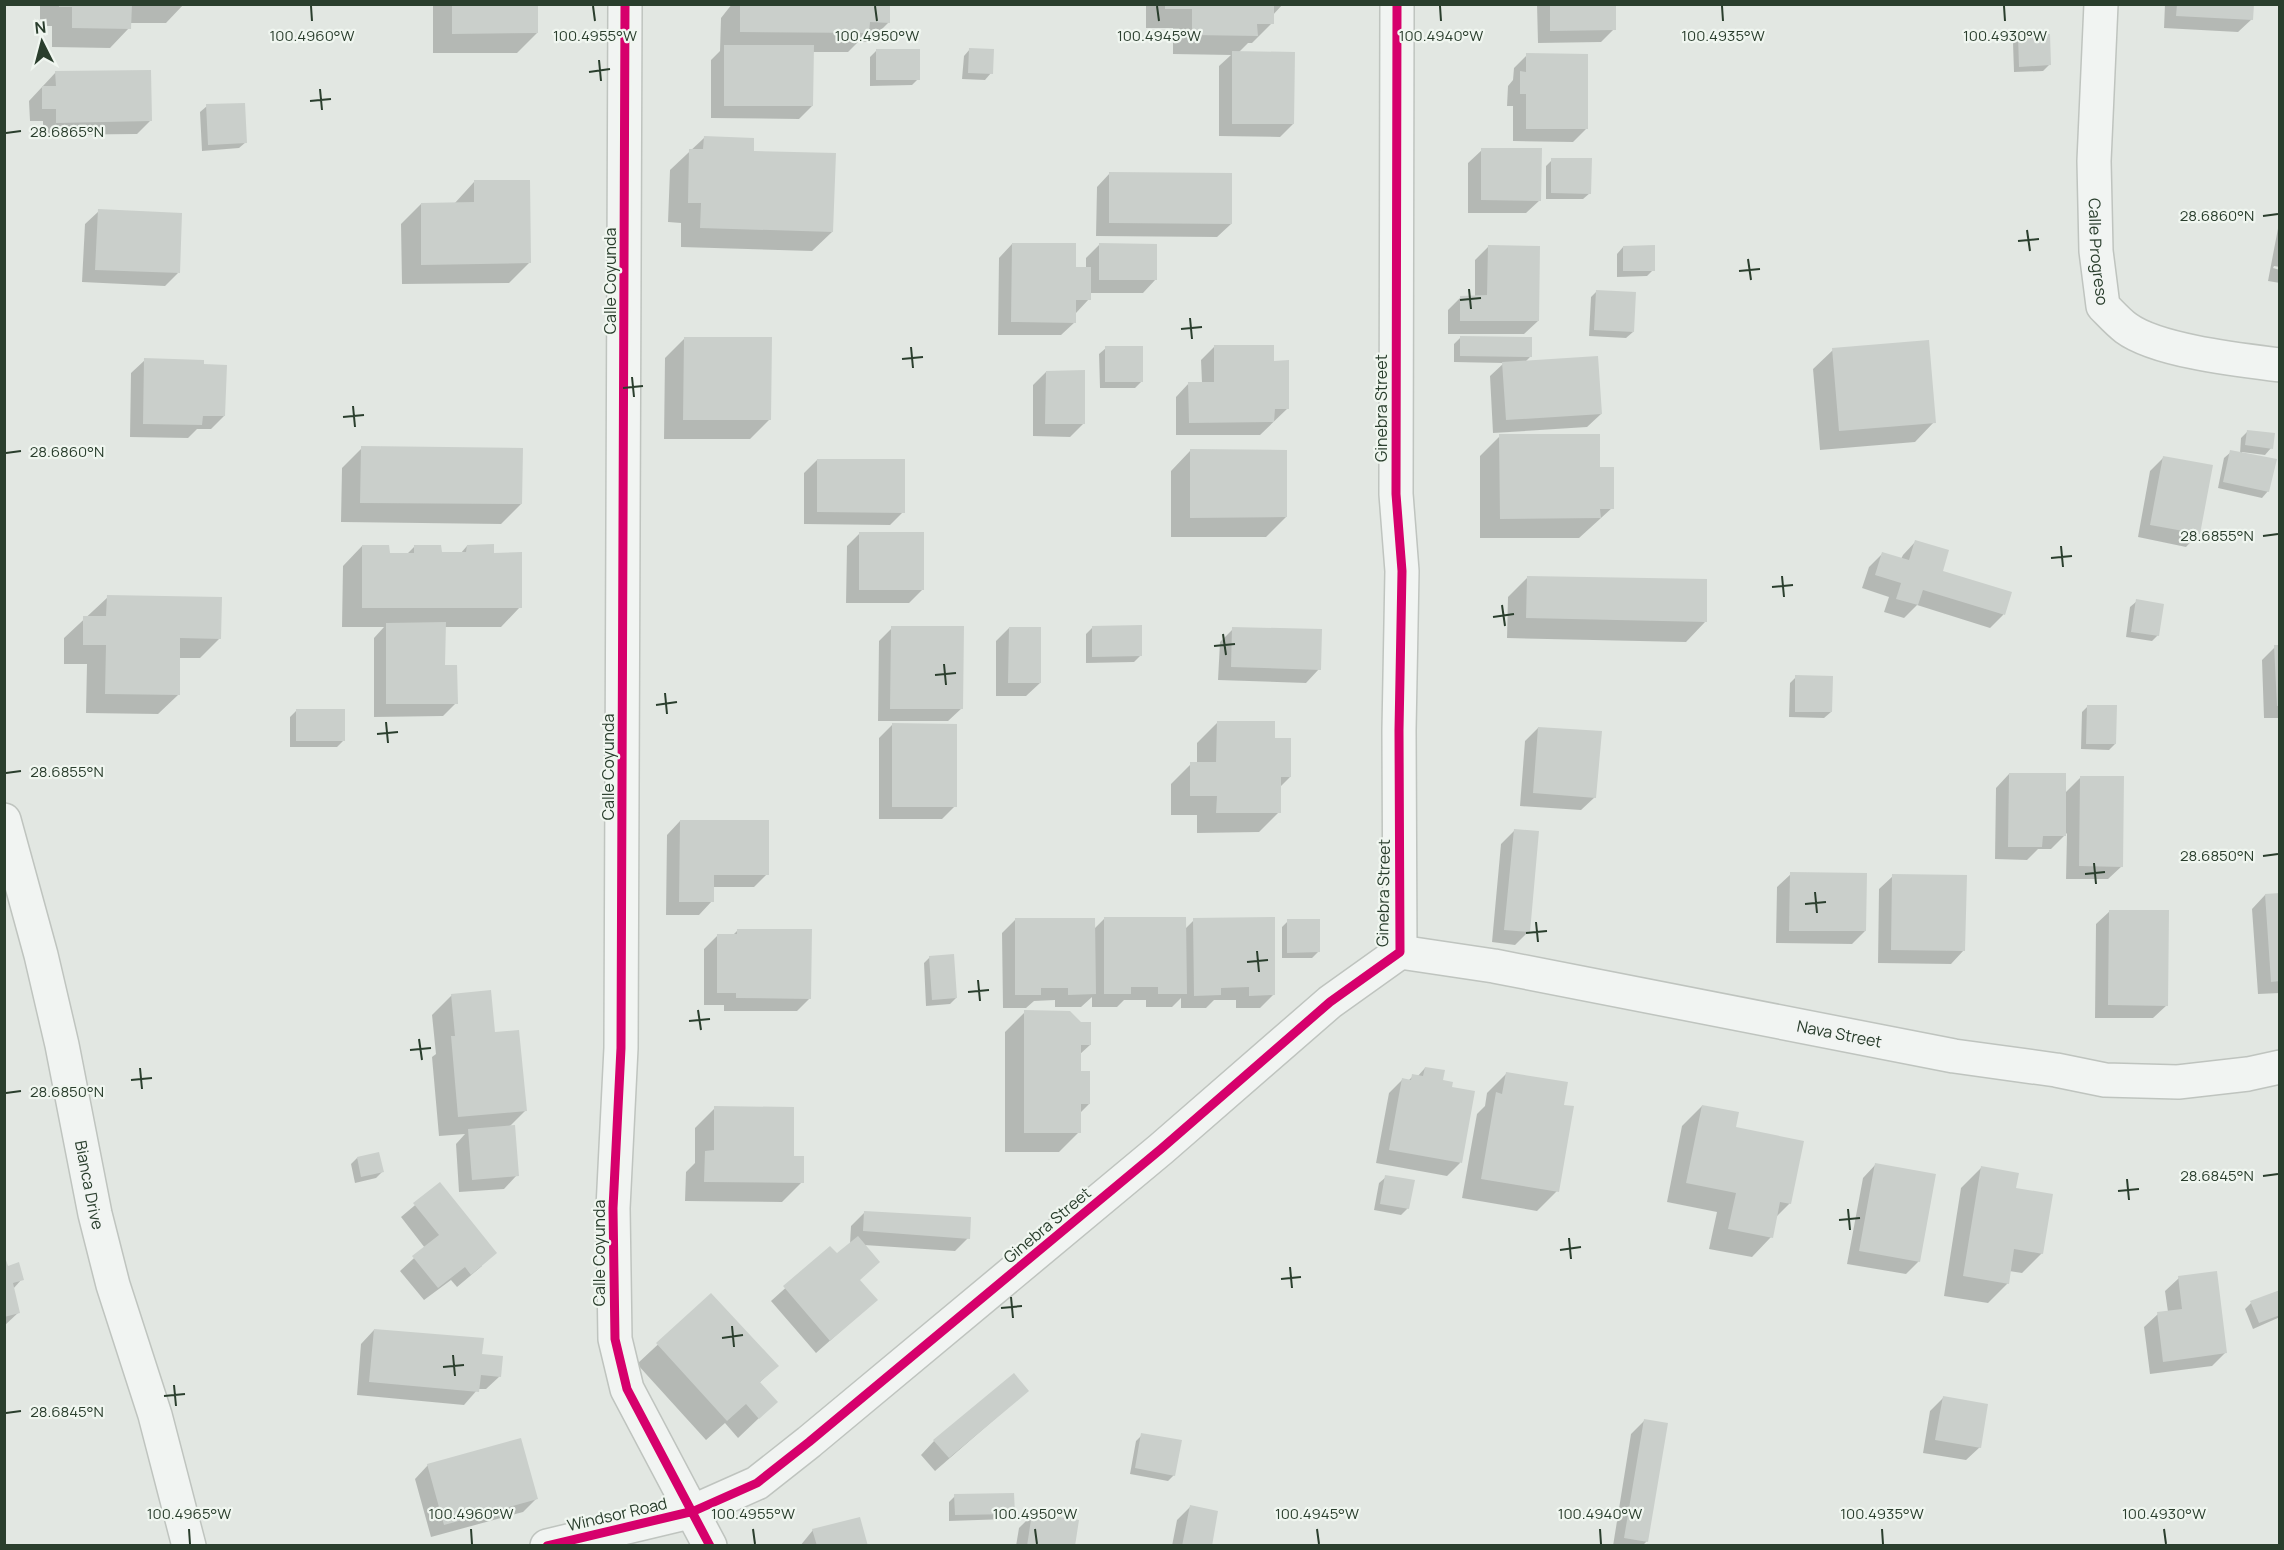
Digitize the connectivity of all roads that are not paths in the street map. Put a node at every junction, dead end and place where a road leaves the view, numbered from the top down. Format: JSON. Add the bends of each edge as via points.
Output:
{"nodes":[{"id":1,"x":625,"y":4,"type":"edge"},
{"id":2,"x":1397,"y":4,"type":"edge"},
{"id":3,"x":2101,"y":4,"type":"edge"},
{"id":4,"x":2280,"y":365,"type":"edge"},
{"id":5,"x":4,"y":820,"type":"edge"},
{"id":6,"x":1400,"y":952,"type":"junction"},
{"id":7,"x":2280,"y":1067,"type":"edge"},
{"id":8,"x":694,"y":1511,"type":"junction"},
{"id":9,"x":189,"y":1545,"type":"edge"},
{"id":10,"x":547,"y":1545,"type":"edge"},
{"id":11,"x":710,"y":1545,"type":"edge"}],
"edges":[{"from":1,"to":8,"type":"street","name":"Calle Coyunda","via":[[621,1048],[613,1208],[615,1339],[627,1389]]},
{"from":2,"to":6,"type":"street","name":"Ginebra Street","via":[[1396,494],[1402,571]]},
{"from":3,"to":4,"type":"street","name":"Calle Progreso","via":[[2094,161],[2096,250],[2103,306],[2128,329],[2158,342],[2208,355]]},
{"from":5,"to":9,"type":"street","name":"Bianca Drive","via":[[41,955],[113,1285],[155,1415]]},
{"from":6,"to":7,"type":"street","name":"Nava Street","via":[[1494,966],[1954,1056],[2106,1080],[2178,1082]]},
{"from":6,"to":8,"type":"street","name":"Ginebra Street","via":[[1330,1002],[1161,1149],[809,1442],[757,1483]]},
{"from":8,"to":10,"type":"street","name":"Windsor Road"},
{"from":8,"to":11,"type":"street","name":"Calle Coyunda"}]}
